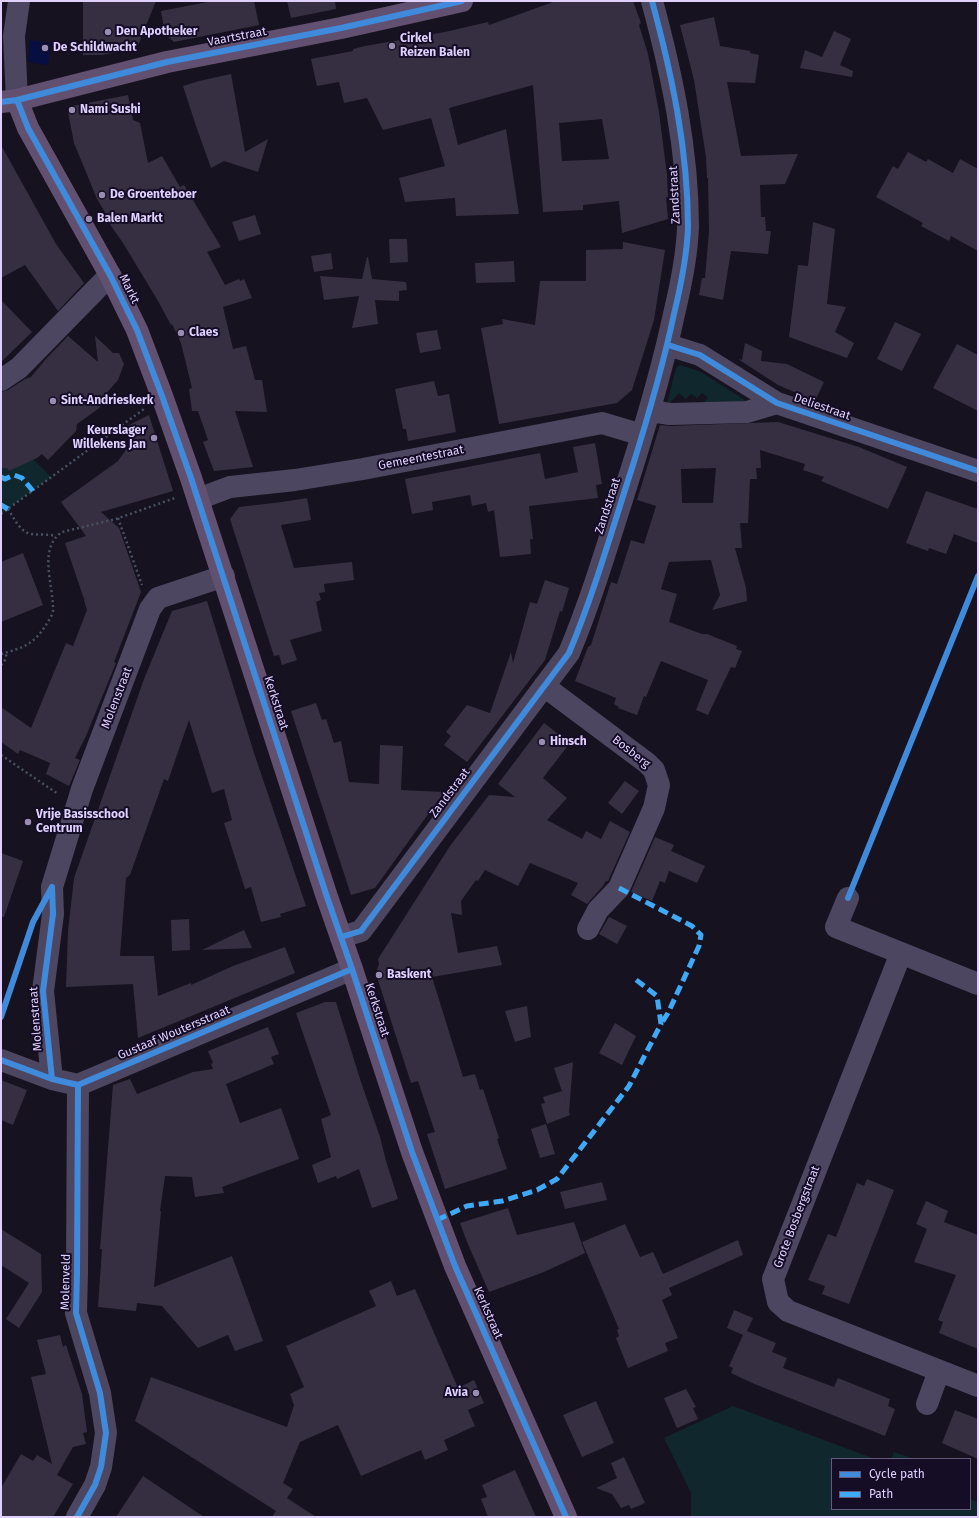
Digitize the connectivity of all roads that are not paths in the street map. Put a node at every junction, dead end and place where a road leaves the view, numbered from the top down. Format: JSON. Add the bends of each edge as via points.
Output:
{"nodes":[{"id":1,"x":19,"y":1,"type":"edge"},
{"id":2,"x":462,"y":1,"type":"edge"},
{"id":3,"x":652,"y":1,"type":"edge"},
{"id":4,"x":9,"y":101,"type":"edge"},
{"id":5,"x":110,"y":275,"type":"junction"},
{"id":6,"x":668,"y":345,"type":"junction"},
{"id":7,"x":1,"y":380,"type":"edge"},
{"id":8,"x":777,"y":403,"type":"junction"},
{"id":9,"x":650,"y":411,"type":"junction"},
{"id":10,"x":642,"y":435,"type":"junction"},
{"id":11,"x":978,"y":471,"type":"edge"},
{"id":12,"x":197,"y":495,"type":"junction"},
{"id":13,"x":224,"y":576,"type":"junction"},
{"id":14,"x":544,"y":686,"type":"junction"},
{"id":15,"x":848,"y":898,"type":"dead end"},
{"id":16,"x":588,"y":929,"type":"dead end"},
{"id":17,"x":341,"y":937,"type":"junction"},
{"id":18,"x":901,"y":953,"type":"junction"},
{"id":19,"x":352,"y":970,"type":"junction"},
{"id":20,"x":978,"y":984,"type":"edge"},
{"id":21,"x":1,"y":1060,"type":"edge"},
{"id":22,"x":52,"y":1079,"type":"junction"},
{"id":23,"x":78,"y":1085,"type":"junction"},
{"id":24,"x":939,"y":1371,"type":"junction"},
{"id":25,"x":978,"y":1386,"type":"edge"},
{"id":26,"x":927,"y":1404,"type":"dead end"},
{"id":27,"x":77,"y":1517,"type":"edge"},
{"id":28,"x":566,"y":1517,"type":"edge"}],
"edges":[{"from":1,"to":4,"type":"street","name":"Markt"},
{"from":2,"to":4,"type":"main road","name":"Vaartstraat","via":[[167,62]]},
{"from":3,"to":6,"type":"street","name":"Zandstraat","via":[[680,122],[687,193],[688,229],[684,270]]},
{"from":4,"to":5,"type":"main road","name":"Markt","via":[[28,128]]},
{"from":5,"to":7,"type":"street","via":[[19,368]]},
{"from":5,"to":12,"type":"main road","name":"Markt","via":[[136,330]]},
{"from":6,"to":8,"type":"street","name":"Deliestraat","via":[[700,355]]},
{"from":6,"to":9,"type":"street","name":"Zandstraat"},
{"from":8,"to":9,"type":"street","name":"Deliestraat","via":[[747,412],[670,414]]},
{"from":8,"to":11,"type":"street","name":"Deliestraat"},
{"from":9,"to":10,"type":"street","name":"Zandstraat"},
{"from":10,"to":12,"type":"street","name":"Gemeentestraat","via":[[602,423],[363,469],[230,487]]},
{"from":10,"to":14,"type":"street","name":"Zandstraat","via":[[587,610],[569,653]]},
{"from":12,"to":13,"type":"main road","name":"Kerkstraat"},
{"from":13,"to":17,"type":"main road","name":"Kerkstraat"},
{"from":13,"to":22,"type":"street","name":"Molenstraat","via":[[158,598],[150,609],[78,802],[52,887],[53,914],[43,991]]},
{"from":14,"to":16,"type":"street","name":"Bosberg","via":[[647,763],[654,770],[659,785],[654,808],[619,888],[598,910]]},
{"from":14,"to":17,"type":"street","name":"Zandstraat","via":[[361,931]]},
{"from":15,"to":18,"type":"street","via":[[836,928]]},
{"from":17,"to":19,"type":"main road","name":"Kerkstraat"},
{"from":18,"to":20,"type":"street"},
{"from":18,"to":24,"type":"street","name":"Grote Bosbergstraat","via":[[773,1279],[778,1302],[788,1311]]},
{"from":19,"to":23,"type":"street","name":"Gustaaf Woutersstraat"},
{"from":19,"to":28,"type":"main road","name":"Kerkstraat","via":[[437,1220]]},
{"from":21,"to":22,"type":"street"},
{"from":22,"to":23,"type":"street"},
{"from":23,"to":27,"type":"street","name":"Molenveld","via":[[76,1313],[100,1393],[106,1432],[101,1467],[95,1485]]},
{"from":24,"to":25,"type":"street","name":"Grote Bosbergstraat"},
{"from":24,"to":26,"type":"street"}]}
